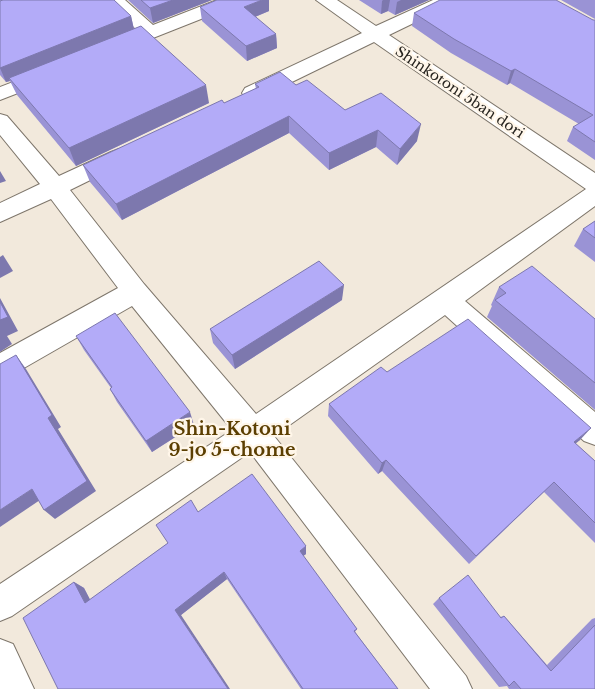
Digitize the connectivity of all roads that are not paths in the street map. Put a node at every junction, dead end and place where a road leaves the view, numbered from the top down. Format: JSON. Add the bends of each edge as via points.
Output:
{"nodes":[{"id":1,"x":114,"y":0,"type":"edge"},
{"id":2,"x":233,"y":0,"type":"edge"},
{"id":3,"x":325,"y":0,"type":"edge"},
{"id":4,"x":447,"y":0,"type":"edge"},
{"id":5,"x":151,"y":33,"type":"junction"},
{"id":6,"x":375,"y":34,"type":"junction"},
{"id":7,"x":98,"y":54,"type":"edge"},
{"id":8,"x":62,"y":69,"type":"edge"},
{"id":9,"x":0,"y":94,"type":"edge"},
{"id":10,"x":231,"y":103,"type":"edge"},
{"id":11,"x":0,"y":121,"type":"edge"},
{"id":12,"x":134,"y":149,"type":"edge"},
{"id":13,"x":595,"y":184,"type":"edge"},
{"id":14,"x":55,"y":187,"type":"junction"},
{"id":15,"x":595,"y":194,"type":"edge"},
{"id":16,"x":0,"y":213,"type":"edge"},
{"id":17,"x":135,"y":291,"type":"junction"},
{"id":18,"x":446,"y":300,"type":"junction"},
{"id":19,"x":0,"y":367,"type":"edge"},
{"id":20,"x":595,"y":431,"type":"edge"},
{"id":21,"x":253,"y":433,"type":"junction"},
{"id":22,"x":0,"y":604,"type":"edge"},
{"id":23,"x":0,"y":657,"type":"edge"},
{"id":24,"x":15,"y":689,"type":"edge"},
{"id":25,"x":453,"y":689,"type":"edge"}],
"edges":[{"from":1,"to":5,"type":"street"},
{"from":2,"to":5,"type":"street"},
{"from":3,"to":6,"type":"street","name":"Shinkotoni 5ban dori"},
{"from":4,"to":6,"type":"street"},
{"from":5,"to":7,"type":"street"},
{"from":6,"to":10,"type":"street"},
{"from":6,"to":13,"type":"street","name":"Shinkotoni 5ban dori"},
{"from":8,"to":9,"type":"street"},
{"from":11,"to":14,"type":"street"},
{"from":12,"to":14,"type":"street"},
{"from":14,"to":16,"type":"street"},
{"from":14,"to":17,"type":"street"},
{"from":15,"to":18,"type":"street"},
{"from":17,"to":19,"type":"street"},
{"from":17,"to":21,"type":"street"},
{"from":18,"to":20,"type":"street"},
{"from":18,"to":21,"type":"street"},
{"from":21,"to":22,"type":"street"},
{"from":21,"to":25,"type":"street"},
{"from":23,"to":24,"type":"street"}]}
